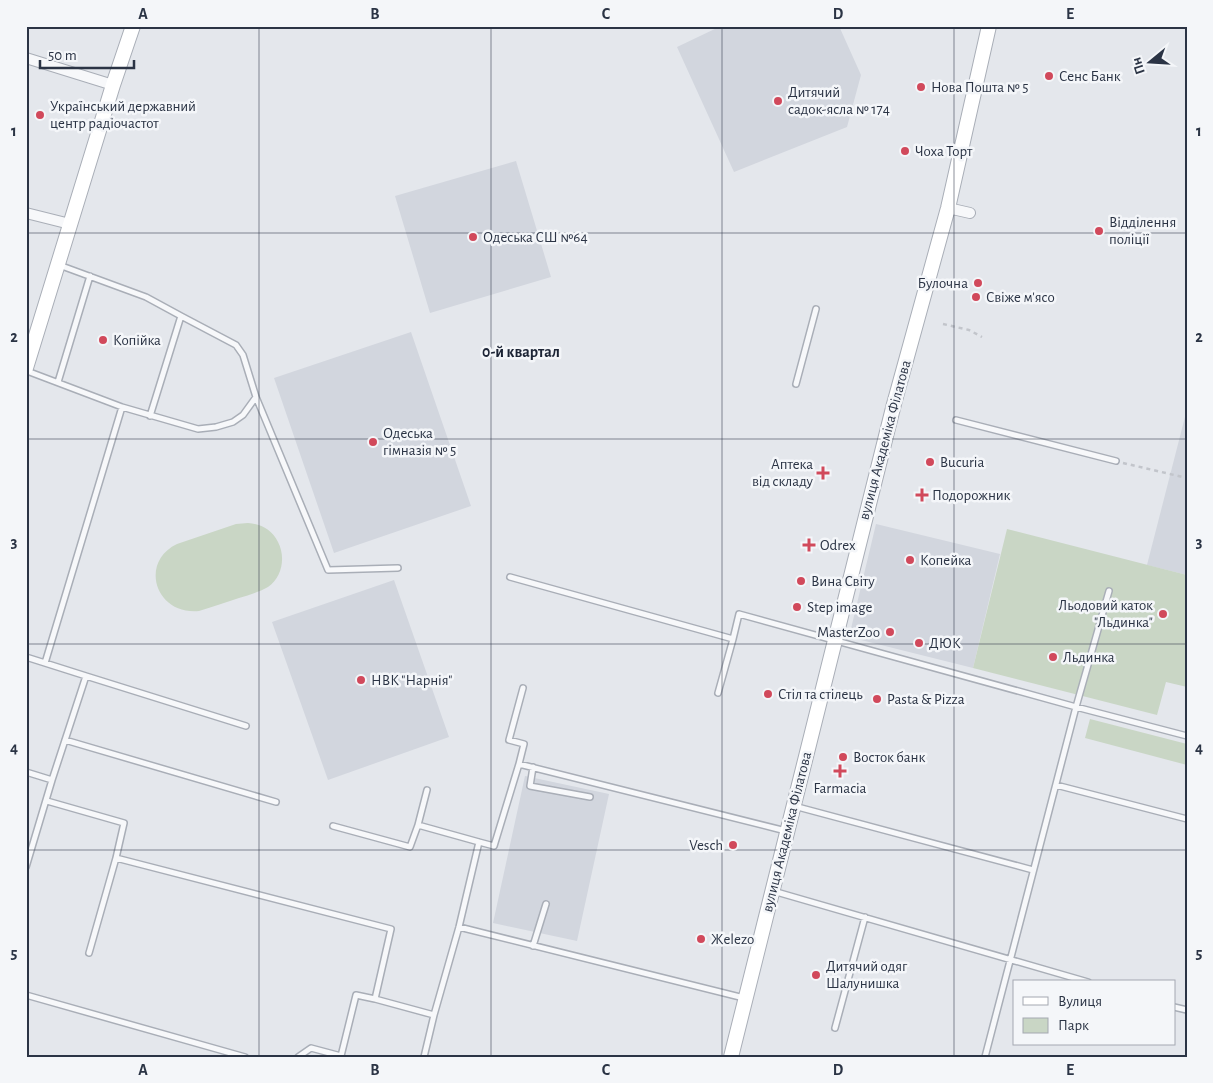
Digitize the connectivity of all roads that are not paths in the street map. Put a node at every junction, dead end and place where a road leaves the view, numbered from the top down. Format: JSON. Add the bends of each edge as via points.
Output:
{"nodes":[{"id":1,"x":132,"y":26,"type":"edge"},
{"id":2,"x":989,"y":26,"type":"edge"},
{"id":3,"x":26,"y":58,"type":"edge"},
{"id":4,"x":113,"y":85,"type":"junction"},
{"id":5,"x":948,"y":208,"type":"junction"},
{"id":6,"x":26,"y":213,"type":"edge"},
{"id":7,"x":970,"y":213,"type":"dead end"},
{"id":8,"x":70,"y":224,"type":"junction"},
{"id":9,"x":57,"y":264,"type":"junction"},
{"id":10,"x":90,"y":276,"type":"junction"},
{"id":11,"x":816,"y":309,"type":"dead end"},
{"id":12,"x":181,"y":316,"type":"junction"},
{"id":13,"x":26,"y":369,"type":"edge"},
{"id":14,"x":58,"y":382,"type":"junction"},
{"id":15,"x":796,"y":384,"type":"dead end"},
{"id":16,"x":256,"y":397,"type":"junction"},
{"id":17,"x":122,"y":407,"type":"junction"},
{"id":18,"x":150,"y":416,"type":"junction"},
{"id":19,"x":956,"y":420,"type":"dead end"},
{"id":20,"x":1116,"y":461,"type":"road end"},
{"id":21,"x":398,"y":568,"type":"dead end"},
{"id":22,"x":510,"y":577,"type":"dead end"},
{"id":23,"x":1110,"y":591,"type":"dead end"},
{"id":24,"x":733,"y":639,"type":"junction"},
{"id":25,"x":835,"y":641,"type":"junction"},
{"id":26,"x":26,"y":657,"type":"edge"},
{"id":27,"x":46,"y":663,"type":"junction"},
{"id":28,"x":86,"y":676,"type":"junction"},
{"id":29,"x":523,"y":688,"type":"dead end"},
{"id":30,"x":718,"y":693,"type":"dead end"},
{"id":31,"x":1076,"y":707,"type":"junction"},
{"id":32,"x":246,"y":726,"type":"dead end"},
{"id":33,"x":1187,"y":736,"type":"edge"},
{"id":34,"x":66,"y":740,"type":"junction"},
{"id":35,"x":519,"y":764,"type":"junction"},
{"id":36,"x":533,"y":768,"type":"junction"},
{"id":37,"x":26,"y":772,"type":"edge"},
{"id":38,"x":52,"y":780,"type":"junction"},
{"id":39,"x":1056,"y":786,"type":"junction"},
{"id":40,"x":427,"y":790,"type":"dead end"},
{"id":41,"x":590,"y":797,"type":"dead end"},
{"id":42,"x":46,"y":801,"type":"junction"},
{"id":43,"x":276,"y":802,"type":"dead end"},
{"id":44,"x":794,"y":806,"type":"junction"},
{"id":45,"x":1187,"y":819,"type":"edge"},
{"id":46,"x":418,"y":825,"type":"junction"},
{"id":47,"x":333,"y":826,"type":"dead end"},
{"id":48,"x":787,"y":831,"type":"junction"},
{"id":49,"x":479,"y":842,"type":"junction"},
{"id":50,"x":116,"y":858,"type":"junction"},
{"id":51,"x":26,"y":867,"type":"edge"},
{"id":52,"x":1033,"y":870,"type":"junction"},
{"id":53,"x":772,"y":891,"type":"junction"},
{"id":54,"x":546,"y":904,"type":"dead end"},
{"id":55,"x":865,"y":917,"type":"junction"},
{"id":56,"x":458,"y":927,"type":"junction"},
{"id":57,"x":533,"y":946,"type":"junction"},
{"id":58,"x":89,"y":953,"type":"dead end"},
{"id":59,"x":1010,"y":959,"type":"junction"},
{"id":60,"x":1081,"y":980,"type":"edge"},
{"id":61,"x":26,"y":996,"type":"edge"},
{"id":62,"x":375,"y":999,"type":"junction"},
{"id":63,"x":745,"y":999,"type":"junction"},
{"id":64,"x":434,"y":1015,"type":"junction"},
{"id":65,"x":835,"y":1028,"type":"dead end"},
{"id":66,"x":246,"y":1057,"type":"edge"},
{"id":67,"x":298,"y":1057,"type":"edge"},
{"id":68,"x":342,"y":1057,"type":"edge"},
{"id":69,"x":424,"y":1057,"type":"edge"},
{"id":70,"x":731,"y":1057,"type":"edge"},
{"id":71,"x":986,"y":1057,"type":"edge"}],
"edges":[{"from":1,"to":4,"type":"main road"},
{"from":2,"to":5,"type":"main road","name":"вулиця Академіка Філатова"},
{"from":3,"to":4,"type":"street"},
{"from":4,"to":8,"type":"main road"},
{"from":5,"to":7,"type":"street"},
{"from":5,"to":25,"type":"main road","name":"вулиця Академіка Філатова","via":[[894,404]]},
{"from":6,"to":8,"type":"street"},
{"from":8,"to":9,"type":"main road"},
{"from":9,"to":10,"type":"lane"},
{"from":9,"to":13,"type":"main road"},
{"from":10,"to":12,"type":"lane","via":[[146,297]]},
{"from":10,"to":14,"type":"lane"},
{"from":11,"to":15,"type":"lane"},
{"from":12,"to":16,"type":"lane","via":[[236,345],[243,355]]},
{"from":12,"to":18,"type":"lane"},
{"from":13,"to":14,"type":"lane"},
{"from":14,"to":17,"type":"lane"},
{"from":16,"to":18,"type":"lane","via":[[233,422],[216,426],[198,429]]},
{"from":16,"to":21,"type":"lane","via":[[328,570]]},
{"from":17,"to":18,"type":"lane"},
{"from":17,"to":27,"type":"lane"},
{"from":19,"to":20,"type":"lane"},
{"from":22,"to":24,"type":"lane"},
{"from":23,"to":31,"type":"lane"},
{"from":24,"to":25,"type":"lane","via":[[739,614]]},
{"from":24,"to":30,"type":"lane"},
{"from":25,"to":31,"type":"lane"},
{"from":25,"to":44,"type":"main road","name":"вулиця Академіка Філатова"},
{"from":26,"to":27,"type":"lane"},
{"from":27,"to":28,"type":"lane"},
{"from":28,"to":32,"type":"lane"},
{"from":28,"to":34,"type":"lane"},
{"from":29,"to":35,"type":"lane","via":[[509,740],[524,744]]},
{"from":31,"to":33,"type":"lane"},
{"from":31,"to":39,"type":"lane"},
{"from":34,"to":38,"type":"lane"},
{"from":34,"to":43,"type":"lane"},
{"from":35,"to":36,"type":"lane"},
{"from":35,"to":49,"type":"lane","via":[[494,846]]},
{"from":36,"to":41,"type":"lane","via":[[530,786]]},
{"from":36,"to":48,"type":"lane"},
{"from":37,"to":38,"type":"lane"},
{"from":38,"to":42,"type":"lane"},
{"from":39,"to":45,"type":"lane"},
{"from":39,"to":52,"type":"lane"},
{"from":40,"to":46,"type":"lane"},
{"from":42,"to":50,"type":"lane","via":[[124,823]]},
{"from":42,"to":51,"type":"lane"},
{"from":44,"to":48,"type":"main road","name":"вулиця Академіка Філатова"},
{"from":44,"to":52,"type":"lane"},
{"from":46,"to":47,"type":"lane","via":[[410,847]]},
{"from":46,"to":49,"type":"lane"},
{"from":48,"to":53,"type":"main road","name":"вулиця Академіка Філатова"},
{"from":49,"to":56,"type":"lane"},
{"from":50,"to":58,"type":"lane"},
{"from":50,"to":62,"type":"lane","via":[[391,929]]},
{"from":52,"to":59,"type":"lane"},
{"from":53,"to":55,"type":"lane"},
{"from":53,"to":63,"type":"main road","name":"вулиця Академіка Філатова"},
{"from":54,"to":57,"type":"lane"},
{"from":55,"to":59,"type":"lane"},
{"from":55,"to":65,"type":"lane"},
{"from":56,"to":57,"type":"lane"},
{"from":56,"to":64,"type":"lane"},
{"from":57,"to":63,"type":"lane"},
{"from":59,"to":60,"type":"lane"},
{"from":59,"to":71,"type":"lane"},
{"from":61,"to":66,"type":"lane"},
{"from":62,"to":64,"type":"lane"},
{"from":62,"to":68,"type":"lane","via":[[356,995]]},
{"from":63,"to":70,"type":"main road","name":"вулиця Академіка Філатова"},
{"from":64,"to":69,"type":"lane"},
{"from":67,"to":68,"type":"lane","via":[[311,1048]]}]}
